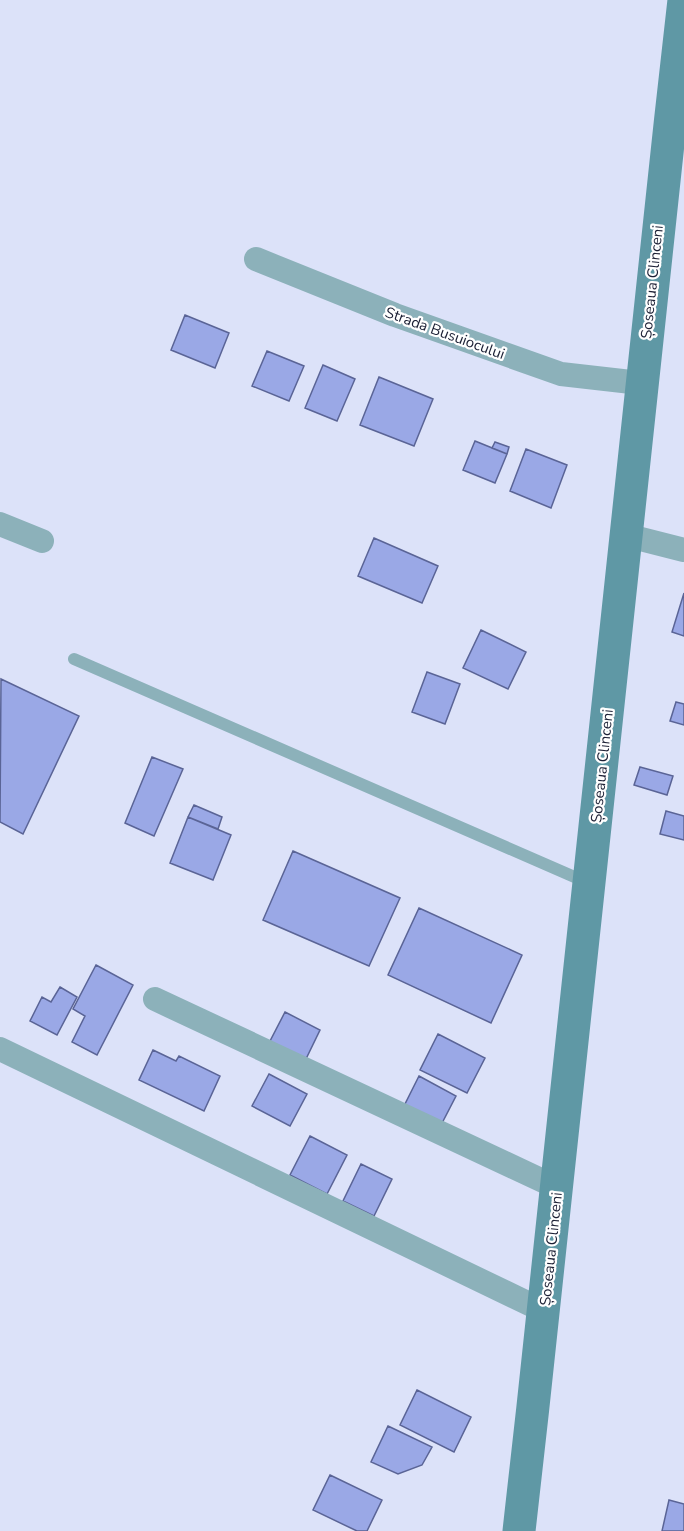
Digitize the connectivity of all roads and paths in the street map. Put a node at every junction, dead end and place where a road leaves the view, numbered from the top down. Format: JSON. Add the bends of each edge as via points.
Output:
{"nodes":[{"id":1,"x":684,"y":0,"type":"edge"},
{"id":2,"x":256,"y":259,"type":"dead end"},
{"id":3,"x":640,"y":383,"type":"junction"},
{"id":4,"x":0,"y":524,"type":"edge"},
{"id":5,"x":625,"y":535,"type":"junction"},
{"id":6,"x":42,"y":541,"type":"dead end"},
{"id":7,"x":684,"y":550,"type":"edge"},
{"id":8,"x":74,"y":659,"type":"dead end"},
{"id":9,"x":590,"y":884,"type":"junction"},
{"id":10,"x":155,"y":999,"type":"dead end"},
{"id":11,"x":0,"y":1049,"type":"edge"},
{"id":12,"x":558,"y":1188,"type":"junction"},
{"id":13,"x":544,"y":1311,"type":"junction"},
{"id":14,"x":519,"y":1531,"type":"edge"}],
"edges":[{"from":1,"to":3,"type":"main road","name":"Șoseaua Clinceni"},
{"from":2,"to":3,"type":"street","name":"Strada Busuiocului","via":[[395,315],[561,374]]},
{"from":3,"to":5,"type":"main road","name":"Șoseaua Clinceni"},
{"from":4,"to":6,"type":"street"},
{"from":5,"to":7,"type":"street"},
{"from":5,"to":9,"type":"main road","name":"Șoseaua Clinceni"},
{"from":8,"to":9,"type":"lane"},
{"from":9,"to":12,"type":"main road","name":"Șoseaua Clinceni"},
{"from":10,"to":12,"type":"street"},
{"from":11,"to":13,"type":"street"},
{"from":12,"to":13,"type":"main road","name":"Șoseaua Clinceni"},
{"from":13,"to":14,"type":"main road","name":"Șoseaua Clinceni"}]}
